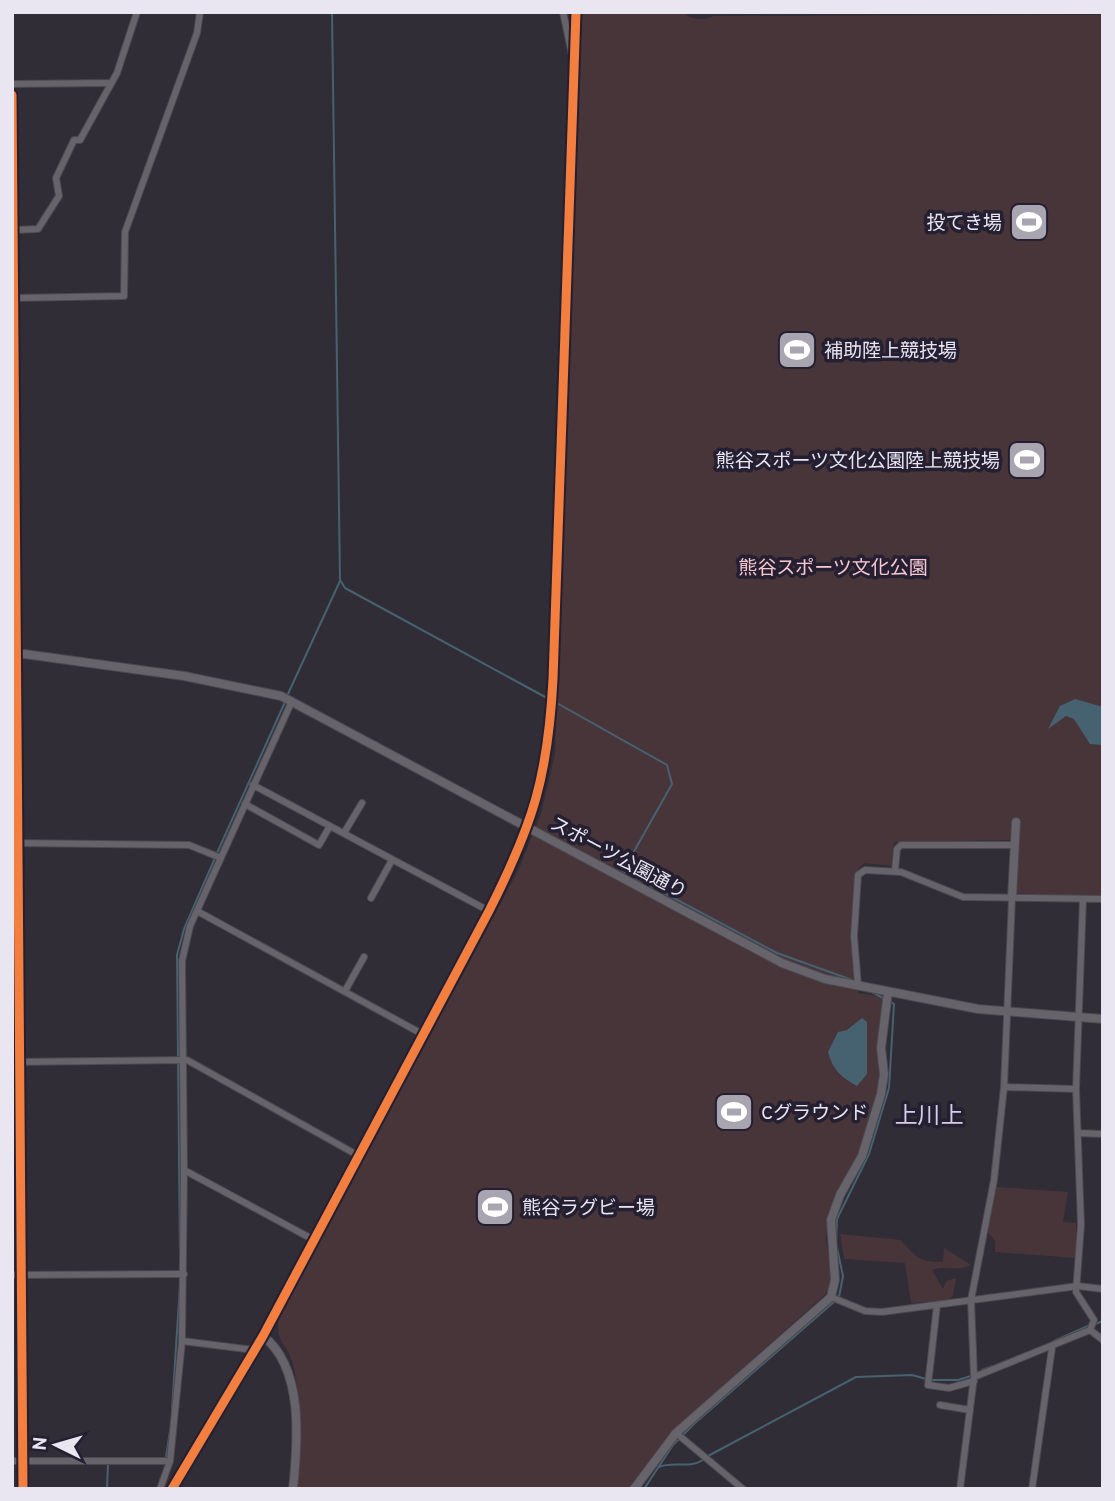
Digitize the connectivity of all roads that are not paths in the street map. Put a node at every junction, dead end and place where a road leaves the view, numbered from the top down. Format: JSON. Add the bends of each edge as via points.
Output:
{"nodes":[{"id":1,"x":136,"y":12,"type":"edge"},
{"id":2,"x":200,"y":12,"type":"edge"},
{"id":3,"x":563,"y":12,"type":"edge"},
{"id":4,"x":576,"y":12,"type":"edge"},
{"id":5,"x":574,"y":62,"type":"junction"},
{"id":6,"x":12,"y":83,"type":"edge"},
{"id":7,"x":110,"y":83,"type":"junction"},
{"id":8,"x":12,"y":94,"type":"edge"},
{"id":9,"x":14,"y":230,"type":"edge"},
{"id":10,"x":14,"y":298,"type":"junction"},
{"id":11,"x":14,"y":653,"type":"edge"},
{"id":12,"x":292,"y":701,"type":"junction"},
{"id":13,"x":253,"y":785,"type":"junction"},
{"id":14,"x":362,"y":803,"type":"dead end"},
{"id":15,"x":245,"y":804,"type":"junction"},
{"id":16,"x":1016,"y":822,"type":"dead end"},
{"id":17,"x":330,"y":825,"type":"junction"},
{"id":18,"x":529,"y":826,"type":"junction"},
{"id":19,"x":344,"y":833,"type":"junction"},
{"id":20,"x":15,"y":843,"type":"edge"},
{"id":21,"x":1015,"y":845,"type":"junction"},
{"id":22,"x":221,"y":858,"type":"junction"},
{"id":23,"x":393,"y":860,"type":"junction"},
{"id":24,"x":895,"y":870,"type":"junction"},
{"id":25,"x":371,"y":898,"type":"dead end"},
{"id":26,"x":1012,"y":898,"type":"junction"},
{"id":27,"x":1083,"y":899,"type":"junction"},
{"id":28,"x":1103,"y":899,"type":"edge"},
{"id":29,"x":197,"y":911,"type":"junction"},
{"id":30,"x":489,"y":911,"type":"junction"},
{"id":31,"x":364,"y":957,"type":"dead end"},
{"id":32,"x":858,"y":985,"type":"junction"},
{"id":33,"x":345,"y":991,"type":"junction"},
{"id":34,"x":888,"y":992,"type":"junction"},
{"id":35,"x":1009,"y":1013,"type":"junction"},
{"id":36,"x":1078,"y":1018,"type":"junction"},
{"id":37,"x":1103,"y":1019,"type":"edge"},
{"id":38,"x":424,"y":1035,"type":"junction"},
{"id":39,"x":183,"y":1059,"type":"junction"},
{"id":40,"x":17,"y":1062,"type":"edge"},
{"id":41,"x":1004,"y":1087,"type":"junction"},
{"id":42,"x":1076,"y":1089,"type":"junction"},
{"id":43,"x":1078,"y":1133,"type":"junction"},
{"id":44,"x":1103,"y":1133,"type":"edge"},
{"id":45,"x":359,"y":1156,"type":"junction"},
{"id":46,"x":184,"y":1170,"type":"junction"},
{"id":47,"x":314,"y":1240,"type":"junction"},
{"id":48,"x":184,"y":1274,"type":"junction"},
{"id":49,"x":12,"y":1275,"type":"edge"},
{"id":50,"x":23,"y":1275,"type":"junction"},
{"id":51,"x":1078,"y":1286,"type":"junction"},
{"id":52,"x":1103,"y":1289,"type":"edge"},
{"id":53,"x":831,"y":1297,"type":"junction"},
{"id":54,"x":971,"y":1300,"type":"junction"},
{"id":55,"x":937,"y":1305,"type":"junction"},
{"id":56,"x":1090,"y":1329,"type":"junction"},
{"id":57,"x":263,"y":1335,"type":"junction"},
{"id":58,"x":1103,"y":1340,"type":"edge"},
{"id":59,"x":182,"y":1341,"type":"junction"},
{"id":60,"x":1052,"y":1348,"type":"junction"},
{"id":61,"x":254,"y":1350,"type":"junction"},
{"id":62,"x":974,"y":1376,"type":"junction"},
{"id":63,"x":940,"y":1405,"type":"dead end"},
{"id":64,"x":970,"y":1410,"type":"junction"},
{"id":65,"x":677,"y":1434,"type":"junction"},
{"id":66,"x":12,"y":1461,"type":"edge"},
{"id":67,"x":25,"y":1461,"type":"junction"},
{"id":68,"x":170,"y":1461,"type":"junction"},
{"id":69,"x":23,"y":1489,"type":"edge"},
{"id":70,"x":160,"y":1489,"type":"edge"},
{"id":71,"x":172,"y":1489,"type":"edge"},
{"id":72,"x":293,"y":1489,"type":"edge"},
{"id":73,"x":634,"y":1489,"type":"edge"},
{"id":74,"x":743,"y":1489,"type":"edge"},
{"id":75,"x":960,"y":1489,"type":"edge"},
{"id":76,"x":1032,"y":1489,"type":"edge"}],
"edges":[{"from":1,"to":7,"type":"street"},
{"from":2,"to":10,"type":"street","via":[[197,33],[125,232],[124,296]]},
{"from":3,"to":5,"type":"street"},
{"from":4,"to":5,"type":"street"},
{"from":5,"to":18,"type":"street","via":[[551,724]]},
{"from":6,"to":7,"type":"street"},
{"from":7,"to":9,"type":"street","via":[[56,178],[60,197],[38,229]]},
{"from":8,"to":9,"type":"street"},
{"from":9,"to":10,"type":"street"},
{"from":10,"to":11,"type":"street"},
{"from":11,"to":12,"type":"street","name":"スポーツ公園通り","via":[[254,688]]},
{"from":11,"to":20,"type":"street"},
{"from":12,"to":13,"type":"street"},
{"from":12,"to":18,"type":"street","name":"スポーツ公園通り"},
{"from":13,"to":15,"type":"street"},
{"from":13,"to":17,"type":"street"},
{"from":14,"to":19,"type":"street"},
{"from":15,"to":17,"type":"street","via":[[319,845]]},
{"from":15,"to":22,"type":"street"},
{"from":16,"to":21,"type":"street"},
{"from":17,"to":19,"type":"street"},
{"from":18,"to":30,"type":"street"},
{"from":18,"to":32,"type":"street","name":"スポーツ公園通り","via":[[782,963]]},
{"from":19,"to":23,"type":"street"},
{"from":20,"to":22,"type":"street","via":[[190,845]]},
{"from":20,"to":40,"type":"street"},
{"from":21,"to":24,"type":"street","via":[[901,845]]},
{"from":21,"to":26,"type":"street"},
{"from":22,"to":29,"type":"street"},
{"from":23,"to":25,"type":"street"},
{"from":23,"to":30,"type":"street"},
{"from":24,"to":26,"type":"street","via":[[963,897]]},
{"from":24,"to":32,"type":"street","via":[[865,870],[858,875],[854,936]]},
{"from":26,"to":27,"type":"street"},
{"from":26,"to":35,"type":"street"},
{"from":27,"to":28,"type":"street"},
{"from":27,"to":36,"type":"street"},
{"from":29,"to":33,"type":"street"},
{"from":29,"to":39,"type":"street","via":[[181,961]]},
{"from":30,"to":38,"type":"street"},
{"from":31,"to":33,"type":"street"},
{"from":32,"to":34,"type":"street","name":"スポーツ公園通り"},
{"from":33,"to":38,"type":"street"},
{"from":34,"to":35,"type":"street","name":"スポーツ公園通り"},
{"from":34,"to":53,"type":"street","via":[[881,1094],[862,1156],[831,1220],[835,1280]]},
{"from":35,"to":36,"type":"street","name":"スポーツ公園通り"},
{"from":35,"to":41,"type":"street"},
{"from":36,"to":37,"type":"street","name":"スポーツ公園通り"},
{"from":36,"to":42,"type":"street"},
{"from":38,"to":45,"type":"street"},
{"from":39,"to":40,"type":"street"},
{"from":39,"to":45,"type":"street"},
{"from":39,"to":46,"type":"street"},
{"from":40,"to":50,"type":"street"},
{"from":41,"to":42,"type":"street"},
{"from":41,"to":54,"type":"street","via":[[994,1180]]},
{"from":42,"to":43,"type":"street"},
{"from":43,"to":44,"type":"street"},
{"from":43,"to":51,"type":"street"},
{"from":45,"to":47,"type":"street"},
{"from":46,"to":47,"type":"street"},
{"from":46,"to":48,"type":"street"},
{"from":47,"to":57,"type":"street"},
{"from":48,"to":50,"type":"street"},
{"from":48,"to":59,"type":"street"},
{"from":49,"to":50,"type":"street"},
{"from":50,"to":67,"type":"street"},
{"from":51,"to":52,"type":"street"},
{"from":51,"to":54,"type":"street"},
{"from":51,"to":56,"type":"street","via":[[1076,1292],[1094,1320]]},
{"from":53,"to":55,"type":"street","via":[[873,1312]]},
{"from":53,"to":65,"type":"street"},
{"from":54,"to":55,"type":"street"},
{"from":54,"to":62,"type":"street"},
{"from":55,"to":62,"type":"street","via":[[928,1380],[949,1388]]},
{"from":56,"to":58,"type":"street"},
{"from":56,"to":60,"type":"street"},
{"from":57,"to":61,"type":"street"},
{"from":57,"to":72,"type":"street","via":[[289,1370],[296,1434]]},
{"from":59,"to":61,"type":"street"},
{"from":59,"to":68,"type":"street"},
{"from":60,"to":62,"type":"street"},
{"from":60,"to":76,"type":"street"},
{"from":61,"to":71,"type":"street"},
{"from":62,"to":64,"type":"street"},
{"from":63,"to":64,"type":"street"},
{"from":64,"to":75,"type":"street"},
{"from":65,"to":73,"type":"street"},
{"from":65,"to":74,"type":"street"},
{"from":66,"to":67,"type":"street"},
{"from":67,"to":68,"type":"street"},
{"from":67,"to":69,"type":"street"},
{"from":68,"to":70,"type":"street"}]}
